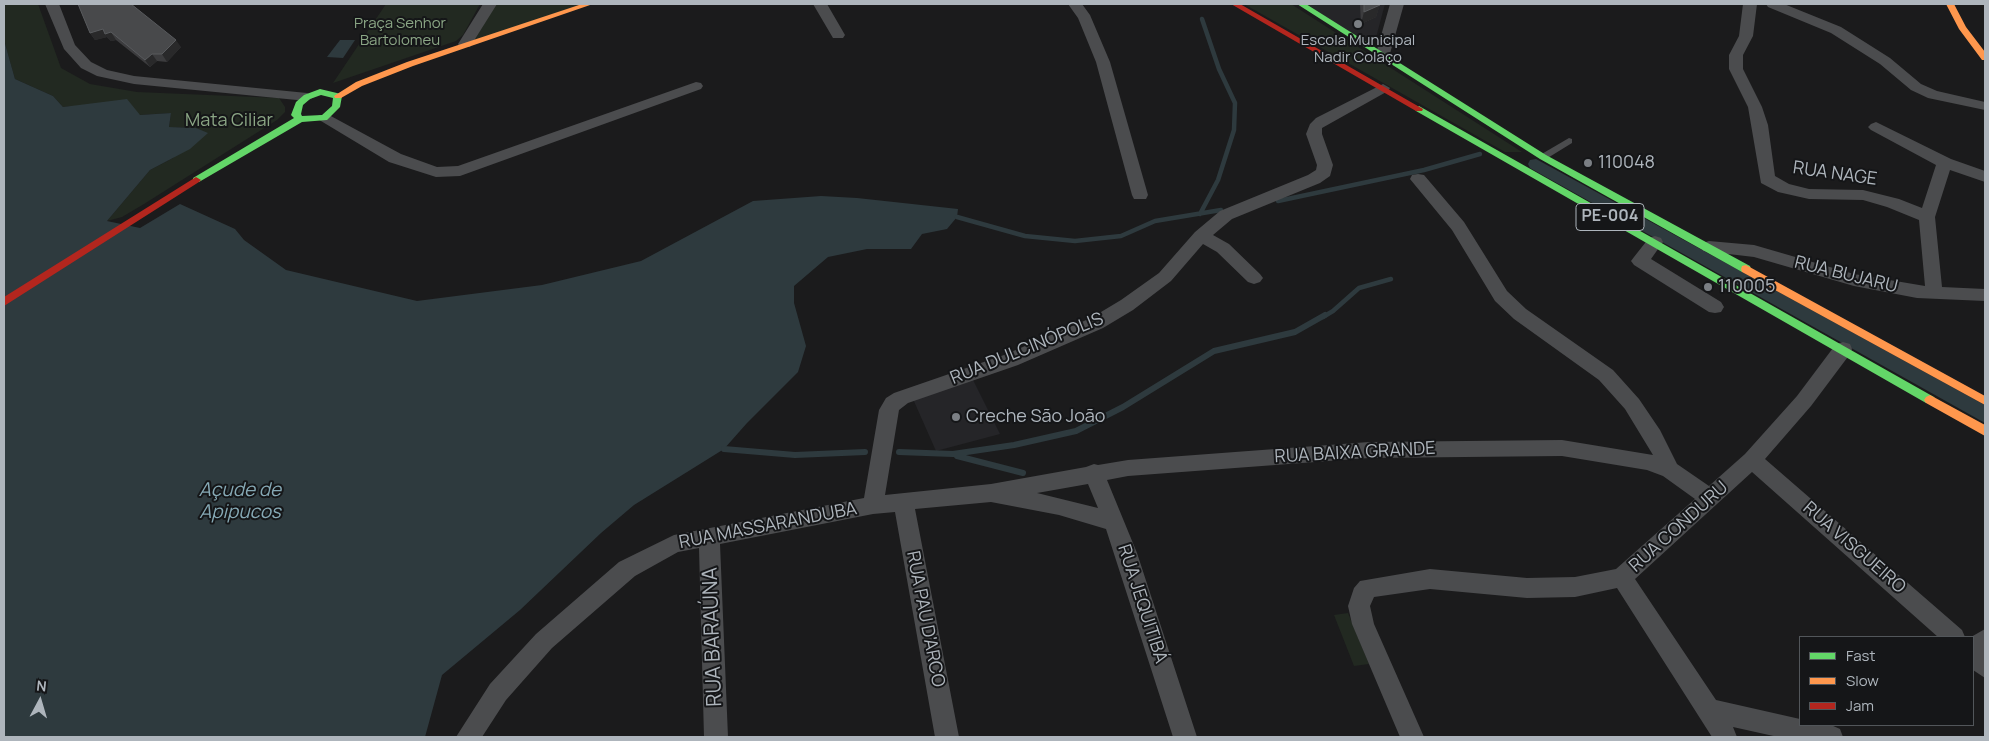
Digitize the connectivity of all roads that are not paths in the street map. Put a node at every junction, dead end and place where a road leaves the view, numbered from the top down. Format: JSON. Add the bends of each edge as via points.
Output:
{"nodes":[{"id":1,"x":52,"y":4,"type":"edge"},
{"id":2,"x":490,"y":4,"type":"edge"},
{"id":3,"x":589,"y":4,"type":"edge"},
{"id":4,"x":820,"y":4,"type":"edge"},
{"id":5,"x":1075,"y":4,"type":"edge"},
{"id":6,"x":1235,"y":4,"type":"edge"},
{"id":7,"x":1301,"y":4,"type":"edge"},
{"id":8,"x":1397,"y":4,"type":"edge"},
{"id":9,"x":1750,"y":4,"type":"edge"},
{"id":10,"x":1773,"y":4,"type":"edge"},
{"id":11,"x":1950,"y":4,"type":"edge"},
{"id":12,"x":838,"y":35,"type":"dead end"},
{"id":13,"x":465,"y":44,"type":"junction"},
{"id":14,"x":1382,"y":57,"type":"junction"},
{"id":15,"x":1985,"y":58,"type":"edge"},
{"id":16,"x":696,"y":86,"type":"dead end"},
{"id":17,"x":1383,"y":88,"type":"junction"},
{"id":18,"x":338,"y":96,"type":"junction"},
{"id":19,"x":307,"y":97,"type":"junction"},
{"id":20,"x":1985,"y":106,"type":"edge"},
{"id":21,"x":324,"y":118,"type":"junction"},
{"id":22,"x":300,"y":119,"type":"junction"},
{"id":23,"x":1876,"y":127,"type":"dead end"},
{"id":24,"x":1569,"y":141,"type":"dead end"},
{"id":25,"x":1542,"y":157,"type":"junction"},
{"id":26,"x":1945,"y":163,"type":"junction"},
{"id":27,"x":1985,"y":177,"type":"edge"},
{"id":28,"x":1418,"y":179,"type":"dead end"},
{"id":29,"x":1140,"y":194,"type":"dead end"},
{"id":30,"x":1927,"y":217,"type":"junction"},
{"id":31,"x":1201,"y":236,"type":"junction"},
{"id":32,"x":1655,"y":242,"type":"junction"},
{"id":33,"x":1709,"y":247,"type":"junction"},
{"id":34,"x":1254,"y":278,"type":"dead end"},
{"id":35,"x":1934,"y":293,"type":"junction"},
{"id":36,"x":1985,"y":295,"type":"edge"},
{"id":37,"x":4,"y":302,"type":"edge"},
{"id":38,"x":1715,"y":306,"type":"dead end"},
{"id":39,"x":1843,"y":349,"type":"junction"},
{"id":40,"x":1985,"y":401,"type":"edge"},
{"id":41,"x":1985,"y":431,"type":"edge"},
{"id":42,"x":1752,"y":460,"type":"junction"},
{"id":43,"x":1670,"y":470,"type":"junction"},
{"id":44,"x":1094,"y":472,"type":"junction"},
{"id":45,"x":991,"y":493,"type":"junction"},
{"id":46,"x":1711,"y":499,"type":"junction"},
{"id":47,"x":903,"y":501,"type":"junction"},
{"id":48,"x":873,"y":505,"type":"junction"},
{"id":49,"x":1114,"y":522,"type":"junction"},
{"id":50,"x":709,"y":537,"type":"junction"},
{"id":51,"x":1622,"y":578,"type":"junction"},
{"id":52,"x":1953,"y":636,"type":"edge"},
{"id":53,"x":1985,"y":640,"type":"edge"},
{"id":54,"x":1974,"y":648,"type":"edge"},
{"id":55,"x":1974,"y":655,"type":"edge"},
{"id":56,"x":1985,"y":667,"type":"edge"},
{"id":57,"x":1707,"y":710,"type":"junction"},
{"id":58,"x":468,"y":737,"type":"edge"},
{"id":59,"x":716,"y":737,"type":"edge"},
{"id":60,"x":947,"y":737,"type":"edge"},
{"id":61,"x":1185,"y":737,"type":"edge"},
{"id":62,"x":1412,"y":737,"type":"edge"},
{"id":63,"x":1724,"y":737,"type":"edge"},
{"id":64,"x":1831,"y":737,"type":"edge"}],
"edges":[{"from":1,"to":19,"type":"street","via":[[69,46],[86,65],[102,73],[134,80]]},
{"from":2,"to":13,"type":"street"},
{"from":3,"to":13,"type":"main road"},
{"from":4,"to":12,"type":"street"},
{"from":5,"to":29,"type":"street","via":[[1085,18],[1102,62]]},
{"from":6,"to":17,"type":"main road","number":"PE-004"},
{"from":7,"to":14,"type":"main road","number":"PE-004"},
{"from":8,"to":14,"type":"street"},
{"from":9,"to":30,"type":"street","name":"RUA NAGE","via":[[1746,36],[1736,55],[1736,69],[1760,125],[1766,179],[1784,188],[1809,194],[1863,195]]},
{"from":10,"to":20,"type":"street","via":[[1836,30],[1885,61],[1916,87],[1933,95]]},
{"from":11,"to":15,"type":"main road"},
{"from":13,"to":18,"type":"main road","via":[[359,84]]},
{"from":14,"to":25,"type":"main road","number":"PE-004"},
{"from":16,"to":21,"type":"street","via":[[460,171],[436,172],[394,158]]},
{"from":17,"to":31,"type":"street","name":"RUA DULCINÓPOLIS","via":[[1315,127],[1324,172],[1226,215]]},
{"from":17,"to":32,"type":"main road","number":"PE-004"},
{"from":18,"to":19,"type":"main road","via":[[320,92]]},
{"from":18,"to":21,"type":"main road","via":[[336,107]]},
{"from":19,"to":22,"type":"main road","via":[[296,110]]},
{"from":21,"to":22,"type":"main road"},
{"from":22,"to":37,"type":"main road","via":[[168,197]]},
{"from":23,"to":26,"type":"street"},
{"from":24,"to":25,"type":"lane"},
{"from":25,"to":33,"type":"main road","number":"PE-004"},
{"from":26,"to":27,"type":"street"},
{"from":26,"to":30,"type":"street"},
{"from":28,"to":43,"type":"street","via":[[1458,226],[1501,296],[1520,314],[1606,375],[1632,404]]},
{"from":30,"to":35,"type":"street"},
{"from":31,"to":34,"type":"street","via":[[1223,248]]},
{"from":31,"to":48,"type":"street","name":"RUA DULCINÓPOLIS","via":[[1165,277],[1097,323],[1011,360],[893,403],[889,410]]},
{"from":32,"to":38,"type":"street","via":[[1640,261]]},
{"from":32,"to":39,"type":"main road","number":"PE-004"},
{"from":33,"to":35,"type":"street","name":"RUA BUJARU","via":[[1754,251],[1854,280]]},
{"from":33,"to":40,"type":"main road","number":"PE-004"},
{"from":35,"to":36,"type":"street","name":"RUA BUJARU"},
{"from":39,"to":41,"type":"main road","number":"PE-004"},
{"from":39,"to":42,"type":"street","name":"RUA CONDURU","via":[[1804,401]]},
{"from":42,"to":46,"type":"street","name":"RUA CONDURU"},
{"from":42,"to":52,"type":"street","name":"RUA VISGUEIRO"},
{"from":43,"to":44,"type":"street","name":"RUA BAIXA GRANDE","via":[[1648,462],[1562,448],[1496,447],[1369,450]]},
{"from":43,"to":46,"type":"street","name":"RUA BAIXA GRANDE"},
{"from":44,"to":45,"type":"street","name":"RUA BAIXA GRANDE"},
{"from":44,"to":49,"type":"street","name":"RUA JEQUITIBÁ"},
{"from":45,"to":47,"type":"street","name":"RUA MASSARANDUBA"},
{"from":45,"to":49,"type":"street","name":"RUA MASSARANDUBA","via":[[1059,506]]},
{"from":46,"to":51,"type":"street","name":"RUA CONDURU"},
{"from":47,"to":48,"type":"street","name":"RUA MASSARANDUBA"},
{"from":47,"to":60,"type":"street","name":"RUA PAU D'ARCO"},
{"from":48,"to":50,"type":"street","name":"RUA MASSARANDUBA"},
{"from":49,"to":61,"type":"street","name":"RUA JEQUITIBÁ"},
{"from":50,"to":58,"type":"street","name":"RUA MASSARANDUBA","via":[[674,544],[626,569],[544,641],[498,692]]},
{"from":50,"to":59,"type":"street","name":"RUA BARAÚNA"},
{"from":51,"to":57,"type":"street"},
{"from":51,"to":62,"type":"street","name":"RUA CONDURU","via":[[1575,587],[1527,588],[1430,579],[1368,588],[1359,606],[1363,624]]},
{"from":53,"to":54,"type":"street"},
{"from":55,"to":56,"type":"street"},
{"from":57,"to":63,"type":"street"},
{"from":57,"to":64,"type":"street"}]}
